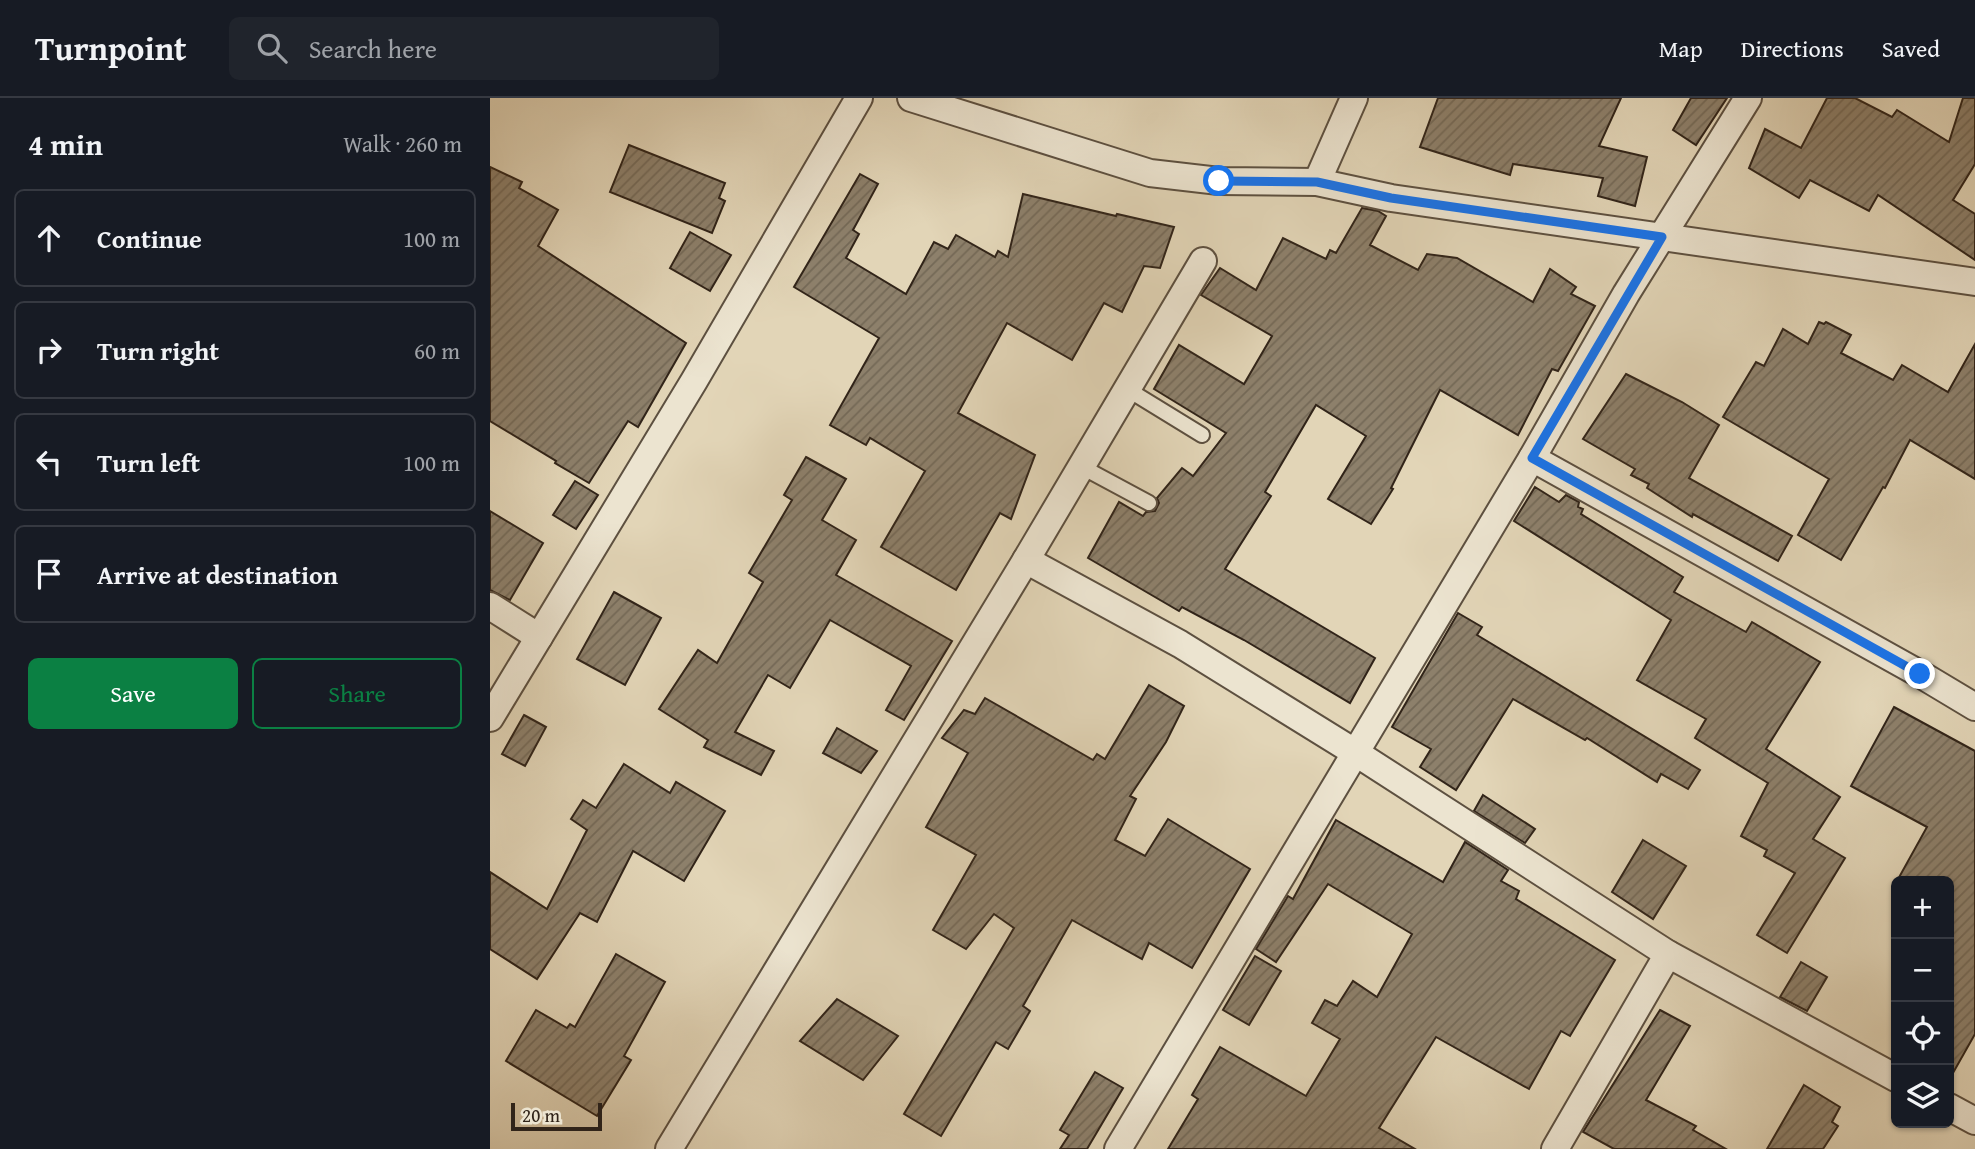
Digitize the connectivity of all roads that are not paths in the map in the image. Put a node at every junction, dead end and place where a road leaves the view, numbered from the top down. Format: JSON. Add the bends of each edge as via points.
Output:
{"nodes":[{"id":1,"x":859,"y":98,"type":"edge"},
{"id":2,"x":911,"y":98,"type":"edge"},
{"id":3,"x":1354,"y":98,"type":"edge"},
{"id":4,"x":1748,"y":98,"type":"edge"},
{"id":5,"x":1317,"y":182,"type":"junction"},
{"id":6,"x":1662,"y":237,"type":"junction"},
{"id":7,"x":1203,"y":261,"type":"dead end"},
{"id":8,"x":1975,"y":282,"type":"edge"},
{"id":9,"x":1127,"y":389,"type":"junction"},
{"id":10,"x":1202,"y":435,"type":"dead end"},
{"id":11,"x":1532,"y":458,"type":"junction"},
{"id":12,"x":1082,"y":467,"type":"junction"},
{"id":13,"x":1149,"y":503,"type":"dead end"},
{"id":14,"x":1027,"y":560,"type":"junction"},
{"id":15,"x":490,"y":606,"type":"edge"},
{"id":16,"x":539,"y":637,"type":"junction"},
{"id":17,"x":1975,"y":707,"type":"edge"},
{"id":18,"x":490,"y":718,"type":"edge"},
{"id":19,"x":1356,"y":753,"type":"junction"},
{"id":20,"x":1668,"y":954,"type":"junction"},
{"id":21,"x":1891,"y":1076,"type":"edge"},
{"id":22,"x":1954,"y":1110,"type":"edge"},
{"id":23,"x":1975,"y":1121,"type":"edge"},
{"id":24,"x":669,"y":1149,"type":"edge"},
{"id":25,"x":1118,"y":1149,"type":"edge"},
{"id":26,"x":1555,"y":1149,"type":"edge"}],
"edges":[{"from":1,"to":16,"type":"street"},
{"from":2,"to":5,"type":"street","via":[[1150,173],[1219,181]]},
{"from":3,"to":5,"type":"street"},
{"from":4,"to":6,"type":"street"},
{"from":5,"to":6,"type":"street","via":[[1391,198]]},
{"from":6,"to":8,"type":"street"},
{"from":6,"to":11,"type":"street"},
{"from":7,"to":9,"type":"street"},
{"from":9,"to":10,"type":"lane"},
{"from":9,"to":12,"type":"street"},
{"from":11,"to":17,"type":"street"},
{"from":11,"to":19,"type":"street"},
{"from":12,"to":13,"type":"lane"},
{"from":12,"to":14,"type":"street"},
{"from":14,"to":19,"type":"street","via":[[1180,644]]},
{"from":14,"to":24,"type":"street"},
{"from":15,"to":16,"type":"street"},
{"from":16,"to":18,"type":"street"},
{"from":19,"to":20,"type":"street"},
{"from":19,"to":25,"type":"street"},
{"from":20,"to":21,"type":"street"},
{"from":20,"to":26,"type":"street"},
{"from":22,"to":23,"type":"street"}]}
